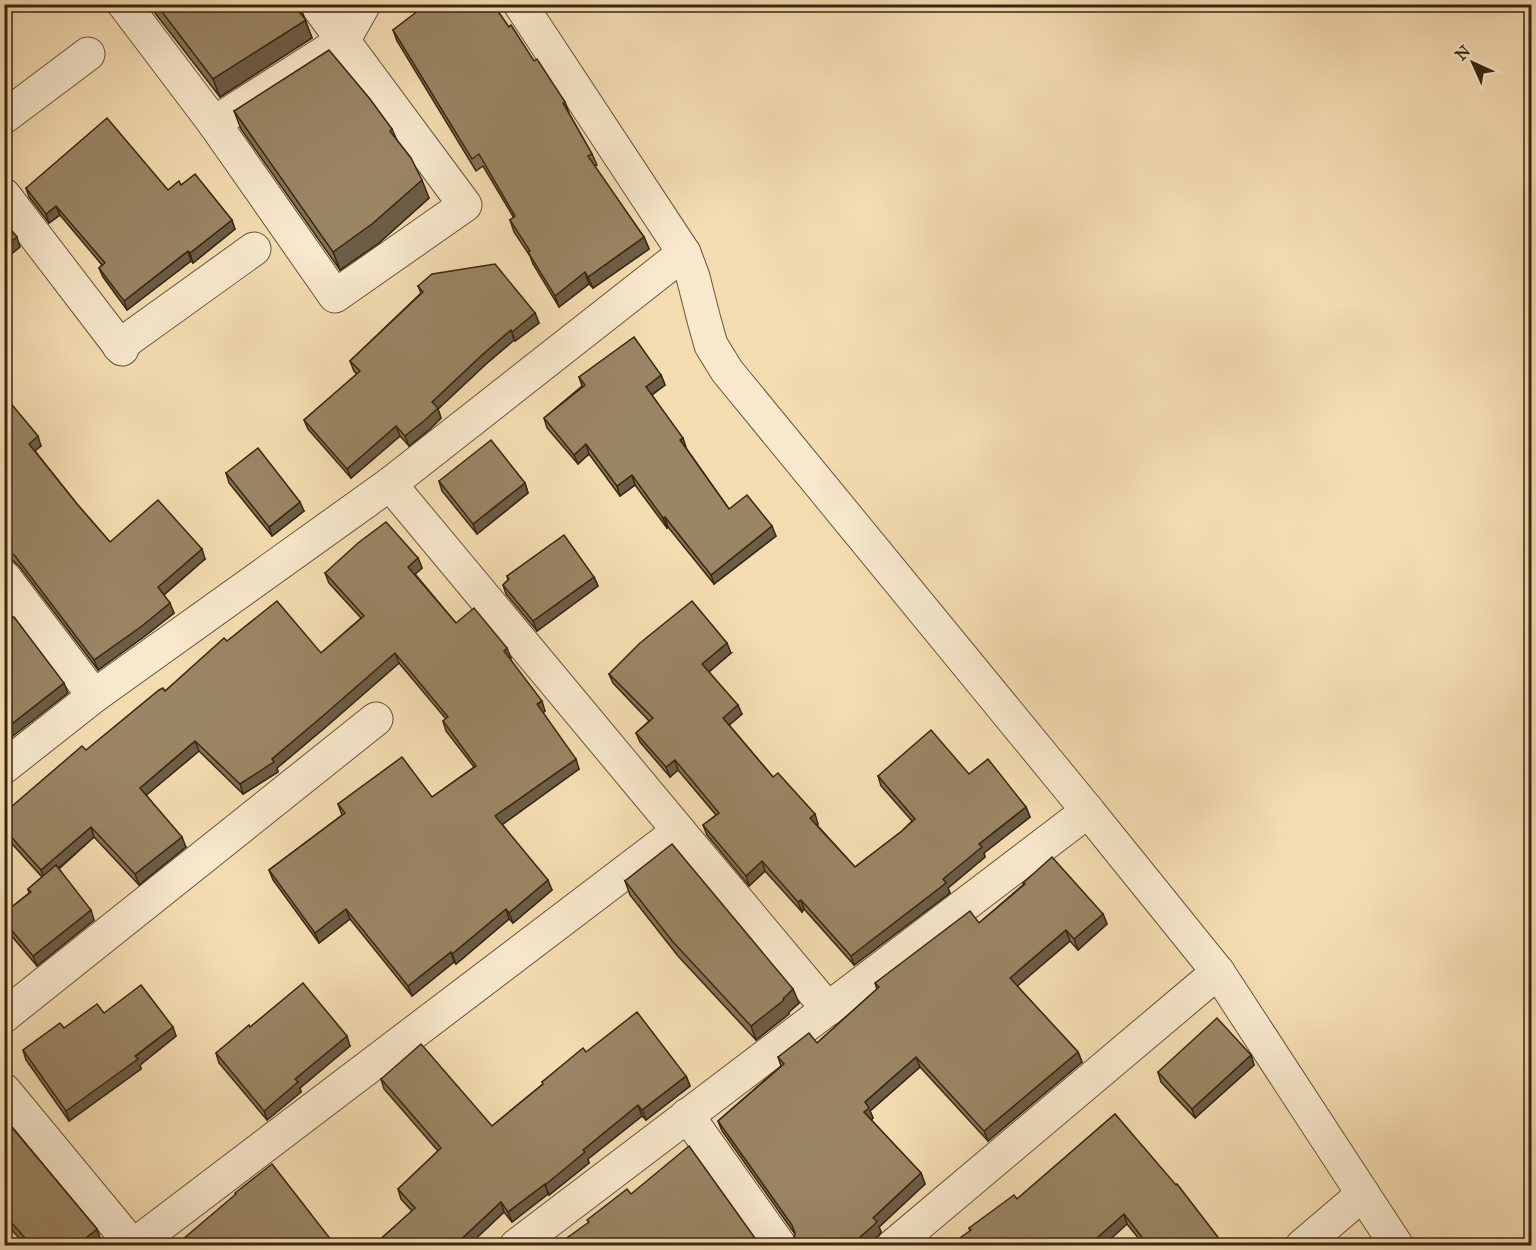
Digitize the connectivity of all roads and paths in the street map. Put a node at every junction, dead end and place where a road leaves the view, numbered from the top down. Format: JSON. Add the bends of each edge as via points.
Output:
{"nodes":[{"id":1,"x":124,"y":4,"type":"edge"},
{"id":2,"x":316,"y":4,"type":"edge"},
{"id":3,"x":364,"y":4,"type":"edge"},
{"id":4,"x":520,"y":4,"type":"edge"},
{"id":5,"x":343,"y":41,"type":"junction"},
{"id":6,"x":88,"y":54,"type":"dead end"},
{"id":7,"x":4,"y":117,"type":"edge"},
{"id":8,"x":214,"y":123,"type":"junction"},
{"id":9,"x":4,"y":195,"type":"edge"},
{"id":10,"x":254,"y":249,"type":"dead end"},
{"id":11,"x":684,"y":253,"type":"junction"},
{"id":12,"x":390,"y":484,"type":"junction"},
{"id":13,"x":4,"y":577,"type":"edge"},
{"id":14,"x":94,"y":696,"type":"junction"},
{"id":15,"x":376,"y":719,"type":"dead end"},
{"id":16,"x":4,"y":767,"type":"edge"},
{"id":17,"x":1088,"y":811,"type":"junction"},
{"id":18,"x":679,"y":831,"type":"junction"},
{"id":19,"x":1218,"y":972,"type":"junction"},
{"id":20,"x":828,"y":1009,"type":"junction"},
{"id":21,"x":4,"y":1016,"type":"edge"},
{"id":22,"x":4,"y":1090,"type":"edge"},
{"id":23,"x":687,"y":1115,"type":"junction"},
{"id":24,"x":1364,"y":1194,"type":"junction"},
{"id":25,"x":516,"y":1245,"type":"edge"},
{"id":26,"x":780,"y":1245,"type":"edge"},
{"id":27,"x":893,"y":1245,"type":"edge"},
{"id":28,"x":1302,"y":1245,"type":"edge"},
{"id":29,"x":1397,"y":1245,"type":"edge"}],
"edges":[{"from":1,"to":8,"type":"street"},
{"from":2,"to":5,"type":"street"},
{"from":3,"to":5,"type":"street"},
{"from":4,"to":11,"type":"street"},
{"from":5,"to":8,"type":"street"},
{"from":5,"to":8,"type":"street","via":[[465,206],[335,296]]},
{"from":6,"to":7,"type":"street"},
{"from":9,"to":10,"type":"street","via":[[120,347]]},
{"from":11,"to":12,"type":"street"},
{"from":11,"to":17,"type":"street","via":[[711,345],[727,370]]},
{"from":12,"to":14,"type":"street"},
{"from":12,"to":18,"type":"street"},
{"from":13,"to":14,"type":"street"},
{"from":14,"to":16,"type":"street"},
{"from":15,"to":21,"type":"street"},
{"from":17,"to":19,"type":"street"},
{"from":17,"to":20,"type":"street"},
{"from":18,"to":20,"type":"street"},
{"from":18,"to":22,"type":"street","via":[[132,1245]]},
{"from":19,"to":24,"type":"street"},
{"from":19,"to":27,"type":"street"},
{"from":20,"to":23,"type":"street"},
{"from":23,"to":25,"type":"street"},
{"from":23,"to":26,"type":"street"},
{"from":24,"to":28,"type":"street"},
{"from":24,"to":29,"type":"street"}]}
